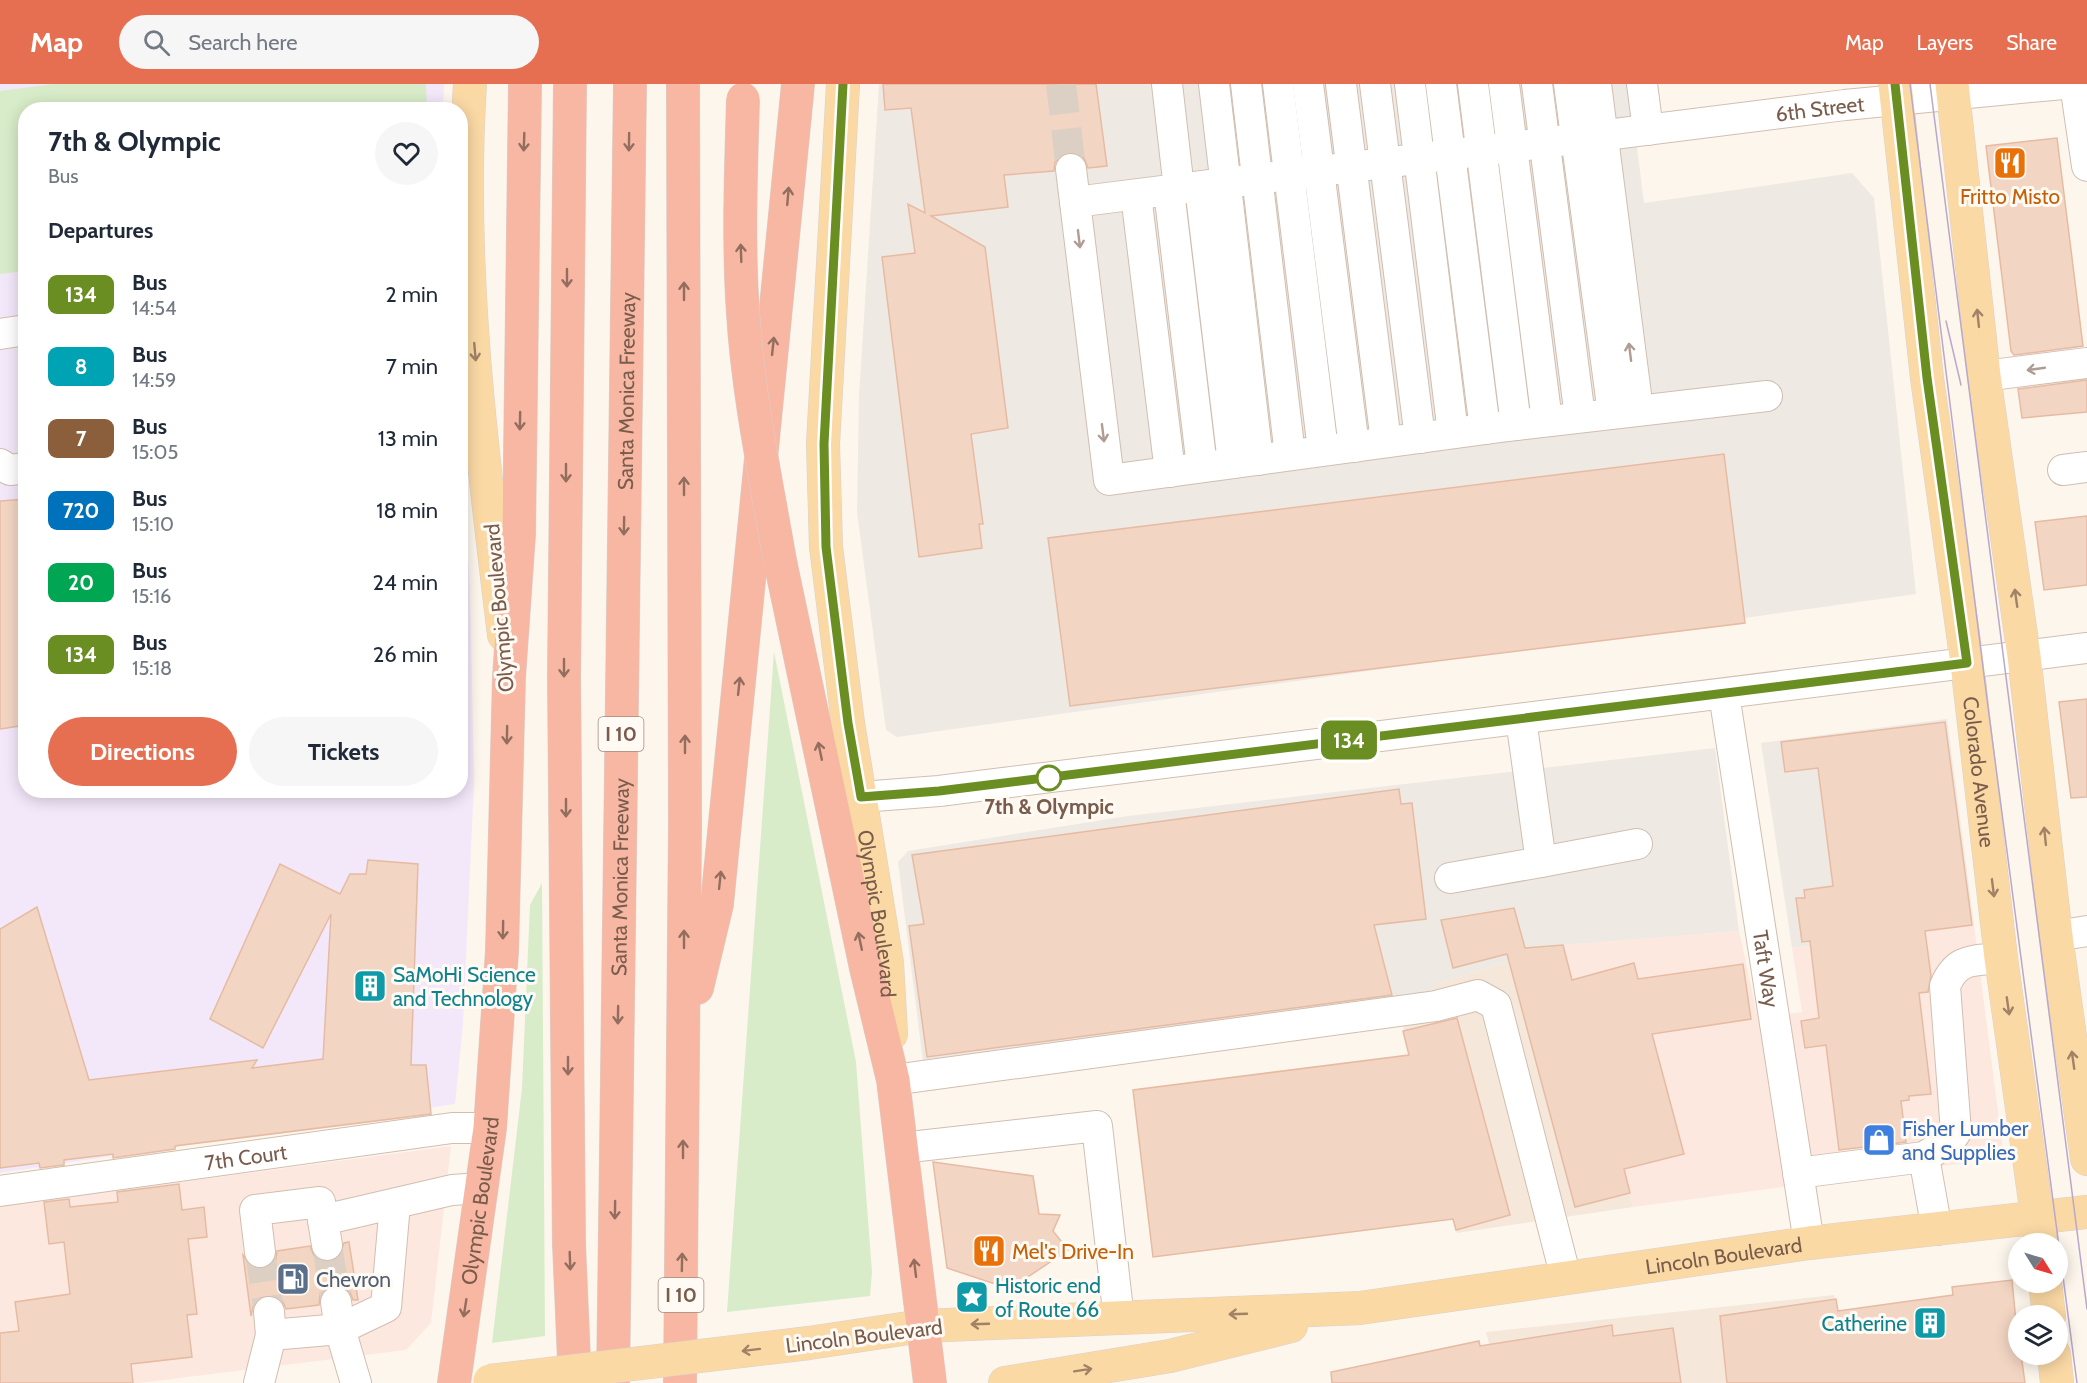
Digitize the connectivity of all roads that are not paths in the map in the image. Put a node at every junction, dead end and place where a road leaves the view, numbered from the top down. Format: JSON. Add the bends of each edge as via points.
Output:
{"nodes":[{"id":1,"x":470,"y":84,"type":"edge"},
{"id":2,"x":525,"y":84,"type":"edge"},
{"id":3,"x":570,"y":84,"type":"edge"},
{"id":4,"x":630,"y":84,"type":"edge"},
{"id":5,"x":683,"y":84,"type":"edge"},
{"id":6,"x":798,"y":84,"type":"edge"},
{"id":7,"x":843,"y":84,"type":"edge"},
{"id":8,"x":1167,"y":84,"type":"edge"},
{"id":9,"x":1214,"y":84,"type":"edge"},
{"id":10,"x":1229,"y":84,"type":"edge"},
{"id":11,"x":1246,"y":84,"type":"edge"},
{"id":12,"x":1261,"y":84,"type":"edge"},
{"id":13,"x":1278,"y":84,"type":"edge"},
{"id":14,"x":1292,"y":84,"type":"edge"},
{"id":15,"x":1308,"y":84,"type":"edge"},
{"id":16,"x":1326,"y":84,"type":"edge"},
{"id":17,"x":1341,"y":84,"type":"edge"},
{"id":18,"x":1357,"y":84,"type":"edge"},
{"id":19,"x":1375,"y":84,"type":"edge"},
{"id":20,"x":1392,"y":84,"type":"edge"},
{"id":21,"x":1410,"y":84,"type":"edge"},
{"id":22,"x":1425,"y":84,"type":"edge"},
{"id":23,"x":1441,"y":84,"type":"edge"},
{"id":24,"x":1456,"y":84,"type":"edge"},
{"id":25,"x":1473,"y":84,"type":"edge"},
{"id":26,"x":1490,"y":84,"type":"edge"},
{"id":27,"x":1504,"y":84,"type":"edge"},
{"id":28,"x":1521,"y":84,"type":"edge"},
{"id":29,"x":1537,"y":84,"type":"edge"},
{"id":30,"x":1553,"y":84,"type":"edge"},
{"id":31,"x":1569,"y":84,"type":"edge"},
{"id":32,"x":1596,"y":84,"type":"edge"},
{"id":33,"x":1642,"y":84,"type":"edge"},
{"id":34,"x":2063,"y":84,"type":"edge"},
{"id":35,"x":2075,"y":84,"type":"edge"},
{"id":36,"x":1953,"y":89,"type":"edge"},
{"id":37,"x":743,"y":92,"type":"edge"},
{"id":38,"x":1896,"y":92,"type":"edge"},
{"id":39,"x":468,"y":113,"type":"edge"},
{"id":40,"x":1648,"y":130,"type":"junction"},
{"id":41,"x":2087,"y":166,"type":"edge"},
{"id":42,"x":1349,"y":168,"type":"junction"},
{"id":43,"x":1071,"y":169,"type":"tunnel mouth"},
{"id":44,"x":1075,"y":202,"type":"junction"},
{"id":45,"x":468,"y":308,"type":"edge"},
{"id":46,"x":18,"y":331,"type":"edge"},
{"id":47,"x":0,"y":334,"type":"edge"},
{"id":48,"x":2087,"y":363,"type":"edge"},
{"id":49,"x":1984,"y":376,"type":"junction"},
{"id":50,"x":1767,"y":396,"type":"dead end"},
{"id":51,"x":1389,"y":442,"type":"junction"},
{"id":52,"x":0,"y":464,"type":"edge"},
{"id":53,"x":18,"y":469,"type":"edge"},
{"id":54,"x":2087,"y":648,"type":"edge"},
{"id":55,"x":2024,"y":656,"type":"junction"},
{"id":56,"x":1967,"y":663,"type":"junction"},
{"id":57,"x":509,"y":677,"type":"junction"},
{"id":58,"x":1724,"y":694,"type":"junction"},
{"id":59,"x":1521,"y":719,"type":"junction"},
{"id":60,"x":861,"y":797,"type":"junction"},
{"id":61,"x":1637,"y":844,"type":"dead end"},
{"id":62,"x":1541,"y":862,"type":"junction"},
{"id":63,"x":1450,"y":878,"type":"dead end"},
{"id":64,"x":2071,"y":934,"type":"edge"},
{"id":65,"x":2001,"y":958,"type":"junction"},
{"id":66,"x":684,"y":1040,"type":"junction"},
{"id":67,"x":893,"y":1080,"type":"junction"},
{"id":68,"x":490,"y":1128,"type":"junction"},
{"id":69,"x":901,"y":1148,"type":"junction"},
{"id":70,"x":1924,"y":1157,"type":"junction"},
{"id":71,"x":2087,"y":1159,"type":"edge"},
{"id":72,"x":1798,"y":1173,"type":"junction"},
{"id":73,"x":482,"y":1188,"type":"junction"},
{"id":74,"x":0,"y":1191,"type":"edge"},
{"id":75,"x":395,"y":1204,"type":"junction"},
{"id":76,"x":2087,"y":1212,"type":"edge"},
{"id":77,"x":1937,"y":1230,"type":"junction"},
{"id":78,"x":2040,"y":1231,"type":"edge"},
{"id":79,"x":1809,"y":1243,"type":"junction"},
{"id":80,"x":260,"y":1252,"type":"tunnel mouth"},
{"id":81,"x":1566,"y":1278,"type":"junction"},
{"id":82,"x":1360,"y":1308,"type":"junction"},
{"id":83,"x":338,"y":1316,"type":"junction"},
{"id":84,"x":1119,"y":1319,"type":"junction"},
{"id":85,"x":922,"y":1326,"type":"junction"},
{"id":86,"x":2055,"y":1365,"type":"edge"},
{"id":87,"x":484,"y":1382,"type":"edge"},
{"id":88,"x":259,"y":1383,"type":"edge"},
{"id":89,"x":356,"y":1383,"type":"edge"},
{"id":90,"x":454,"y":1383,"type":"edge"},
{"id":91,"x":575,"y":1383,"type":"edge"},
{"id":92,"x":613,"y":1383,"type":"edge"},
{"id":93,"x":680,"y":1383,"type":"edge"},
{"id":94,"x":930,"y":1383,"type":"edge"},
{"id":95,"x":1005,"y":1383,"type":"edge"},
{"id":96,"x":2057,"y":1383,"type":"edge"}],
"edges":[{"from":1,"to":39,"type":"main road","name":"Olympic Boulevard"},
{"from":2,"to":57,"type":"highway","one_way":true,"via":[[519,534]]},
{"from":3,"to":91,"type":"highway","one_way":true,"via":[[564,677],[569,1244]]},
{"from":4,"to":92,"type":"highway","name":"Santa Monica Freeway","number":"I 10","one_way":true},
{"from":66,"to":5,"type":"highway","number":"I 10","one_way":true},
{"from":66,"to":6,"type":"highway","one_way":true,"via":[[717,904]]},
{"from":7,"to":60,"type":"main road","name":"Olympic Boulevard","via":[[824,444],[826,547]]},
{"from":8,"to":42,"type":"street"},
{"from":9,"to":42,"type":"street"},
{"from":10,"to":42,"type":"street"},
{"from":11,"to":42,"type":"street"},
{"from":12,"to":42,"type":"street"},
{"from":13,"to":42,"type":"street"},
{"from":14,"to":42,"type":"street"},
{"from":15,"to":42,"type":"street"},
{"from":16,"to":42,"type":"street"},
{"from":17,"to":42,"type":"street"},
{"from":18,"to":42,"type":"street"},
{"from":19,"to":42,"type":"street"},
{"from":20,"to":42,"type":"street"},
{"from":21,"to":42,"type":"street"},
{"from":22,"to":42,"type":"street"},
{"from":23,"to":42,"type":"street"},
{"from":24,"to":42,"type":"street"},
{"from":25,"to":42,"type":"street"},
{"from":26,"to":42,"type":"street"},
{"from":27,"to":42,"type":"street"},
{"from":28,"to":42,"type":"street"},
{"from":29,"to":42,"type":"street"},
{"from":30,"to":42,"type":"street"},
{"from":31,"to":42,"type":"street"},
{"from":32,"to":42,"type":"street"},
{"from":33,"to":40,"type":"street"},
{"from":34,"to":36,"type":"street","name":"6th Street"},
{"from":35,"to":41,"type":"street"},
{"from":36,"to":38,"type":"street","name":"6th Street"},
{"from":49,"to":36,"type":"main road","one_way":true},
{"from":67,"to":37,"type":"highway","one_way":true,"bridge":true,"via":[[780,561],[755,416],[743,314]]},
{"from":38,"to":40,"type":"street","name":"6th Street"},
{"from":38,"to":56,"type":"main road","name":"Colorado Avenue","via":[[1927,378]]},
{"from":40,"to":42,"type":"street","name":"6th Street"},
{"from":42,"to":44,"type":"street","name":"6th Street"},
{"from":42,"to":51,"type":"street"},
{"from":42,"to":51,"type":"street"},
{"from":42,"to":51,"type":"street"},
{"from":42,"to":51,"type":"street"},
{"from":42,"to":51,"type":"street"},
{"from":42,"to":51,"type":"street"},
{"from":42,"to":51,"type":"street"},
{"from":42,"to":51,"type":"street"},
{"from":42,"to":51,"type":"street"},
{"from":42,"to":51,"type":"street"},
{"from":42,"to":51,"type":"street"},
{"from":43,"to":44,"type":"street"},
{"from":44,"to":51,"type":"street","one_way":true,"via":[[1109,480]]},
{"from":45,"to":57,"type":"main road","name":"Olympic Boulevard","one_way":true},
{"from":46,"to":47,"type":"street"},
{"from":48,"to":49,"type":"street","one_way":true},
{"from":55,"to":49,"type":"main road","one_way":true},
{"from":50,"to":51,"type":"street"},
{"from":52,"to":53,"type":"street","via":[[10,470]]},
{"from":54,"to":55,"type":"street"},
{"from":55,"to":56,"type":"street"},
{"from":64,"to":55,"type":"main road","one_way":true},
{"from":56,"to":58,"type":"street"},
{"from":56,"to":65,"type":"main road","name":"Colorado Avenue","one_way":true},
{"from":57,"to":68,"type":"highway","name":"Olympic Boulevard","one_way":true,"via":[[502,951]]},
{"from":58,"to":59,"type":"street"},
{"from":58,"to":72,"type":"street","name":"Taft Way"},
{"from":59,"to":60,"type":"street","via":[[939,791]]},
{"from":59,"to":62,"type":"street"},
{"from":60,"to":67,"type":"main road","name":"Olympic Boulevard","via":[[887,963]]},
{"from":61,"to":62,"type":"street"},
{"from":62,"to":63,"type":"street"},
{"from":71,"to":64,"type":"main road","one_way":true},
{"from":65,"to":70,"type":"street","via":[[1962,963],[1950,974],[1945,986],[1956,1132]]},
{"from":65,"to":78,"type":"main road","name":"Colorado Avenue","one_way":true},
{"from":93,"to":66,"type":"highway","number":"I 10","one_way":true},
{"from":67,"to":69,"type":"highway","name":"Olympic Boulevard"},
{"from":67,"to":81,"type":"street","via":[[1436,1006],[1478,995],[1496,1005]]},
{"from":68,"to":73,"type":"highway","name":"Olympic Boulevard"},
{"from":68,"to":74,"type":"street","name":"7th Court","via":[[452,1128]]},
{"from":69,"to":84,"type":"street","via":[[1096,1126]]},
{"from":85,"to":69,"type":"highway","name":"Olympic Boulevard","one_way":true},
{"from":70,"to":72,"type":"street"},
{"from":70,"to":77,"type":"street"},
{"from":72,"to":79,"type":"street","name":"Taft Way"},
{"from":73,"to":75,"type":"street","via":[[452,1190]]},
{"from":73,"to":90,"type":"highway","name":"Olympic Boulevard","one_way":true},
{"from":75,"to":80,"type":"street","via":[[325,1232],[320,1202],[255,1210]]},
{"from":75,"to":83,"type":"street","via":[[386,1307]]},
{"from":76,"to":78,"type":"main road","name":"Lincoln Boulevard"},
{"from":77,"to":78,"type":"main road","name":"Lincoln Boulevard"},
{"from":77,"to":79,"type":"main road","name":"Lincoln Boulevard"},
{"from":79,"to":81,"type":"main road","name":"Lincoln Boulevard"},
{"from":81,"to":82,"type":"main road","name":"Lincoln Boulevard"},
{"from":82,"to":84,"type":"main road","name":"Lincoln Boulevard","one_way":true},
{"from":95,"to":82,"type":"main road","name":"Lincoln Boulevard","one_way":true,"via":[[1170,1356]]},
{"from":83,"to":88,"type":"street","via":[[270,1324]]},
{"from":83,"to":89,"type":"street"},
{"from":84,"to":85,"type":"main road","name":"Lincoln Boulevard","one_way":true},
{"from":85,"to":87,"type":"main road","name":"Lincoln Boulevard","one_way":true,"bridge":true},
{"from":85,"to":94,"type":"highway","name":"Olympic Boulevard"},
{"from":86,"to":96,"type":"main road"}]}
